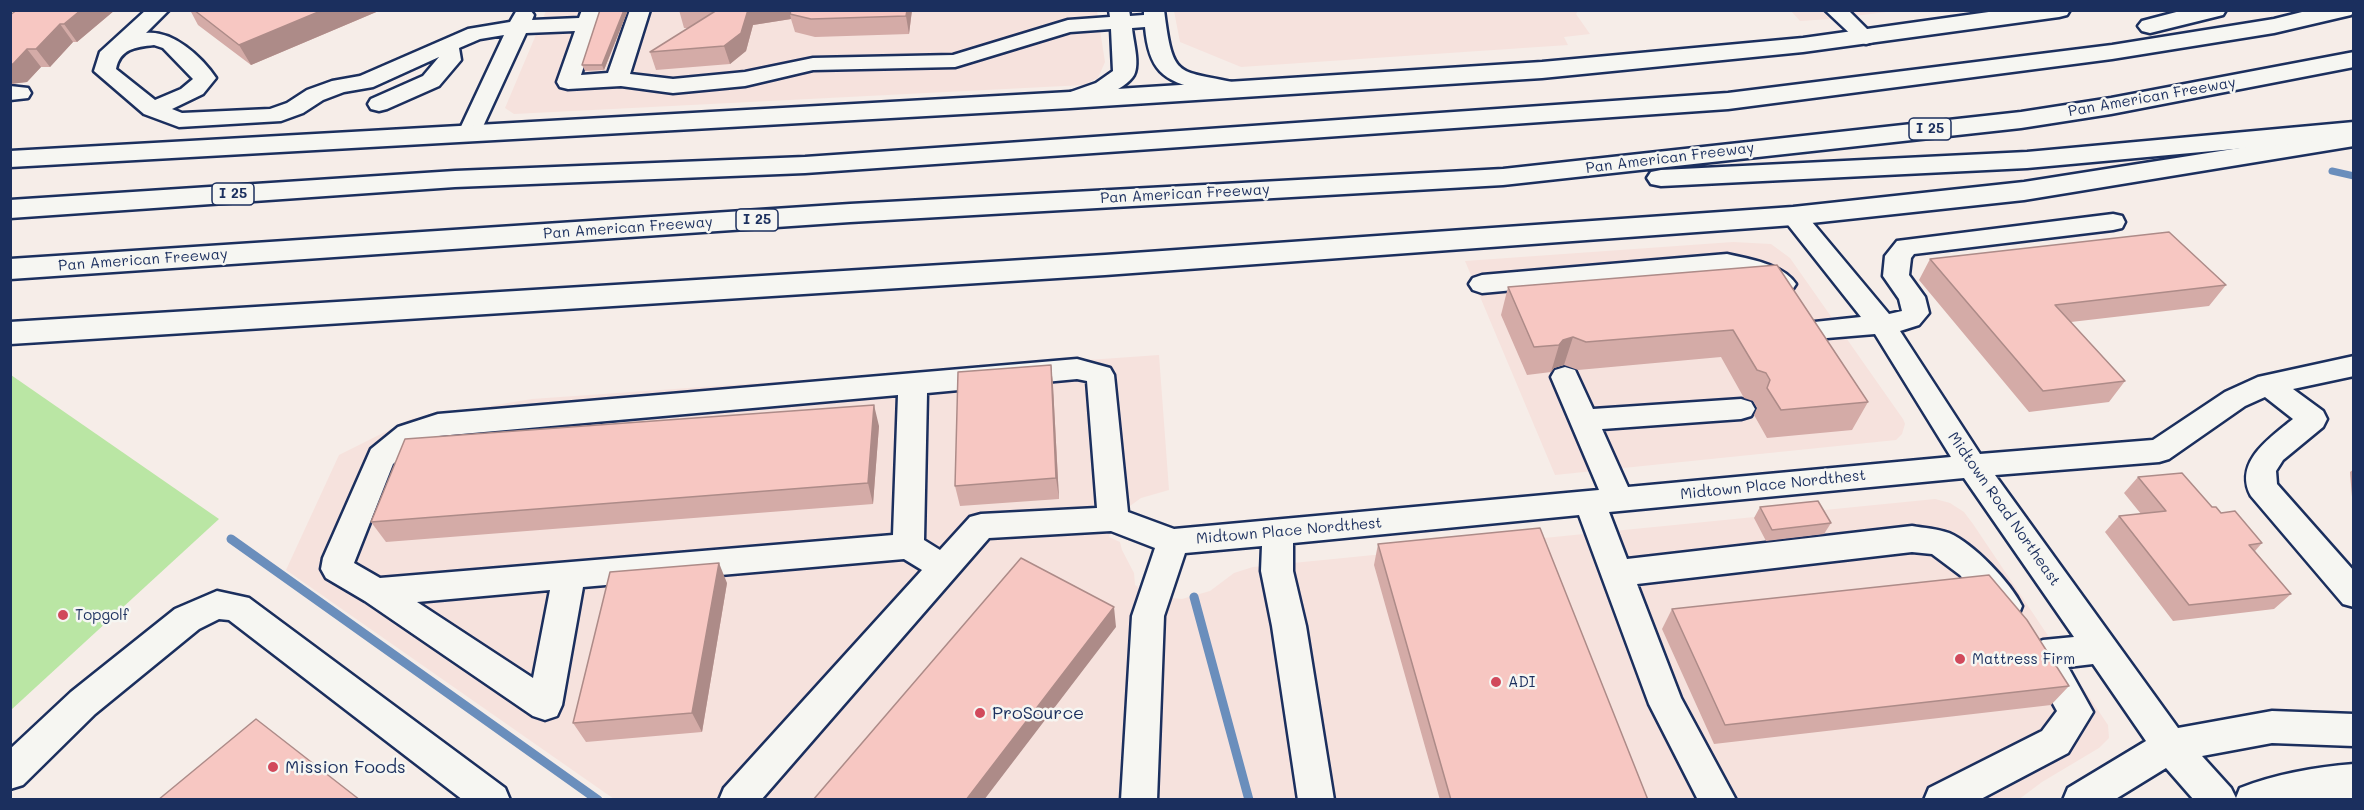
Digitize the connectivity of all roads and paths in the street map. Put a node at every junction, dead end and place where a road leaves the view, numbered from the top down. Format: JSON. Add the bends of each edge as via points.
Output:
{"nodes":[{"id":1,"x":640,"y":10,"type":"edge"},
{"id":2,"x":1835,"y":10,"type":"edge"},
{"id":3,"x":1856,"y":10,"type":"edge"},
{"id":4,"x":2059,"y":10,"type":"edge"},
{"id":5,"x":2215,"y":10,"type":"edge"},
{"id":6,"x":2343,"y":10,"type":"edge"},
{"id":7,"x":161,"y":12,"type":"edge"},
{"id":8,"x":1154,"y":15,"type":"edge"},
{"id":9,"x":1120,"y":16,"type":"edge"},
{"id":10,"x":590,"y":17,"type":"edge"},
{"id":11,"x":522,"y":19,"type":"edge"},
{"id":12,"x":1876,"y":37,"type":"junction"},
{"id":13,"x":124,"y":42,"type":"junction"},
{"id":14,"x":448,"y":44,"type":"junction"},
{"id":15,"x":2354,"y":59,"type":"edge"},
{"id":16,"x":617,"y":79,"type":"junction"},
{"id":17,"x":1883,"y":82,"type":"junction"},
{"id":18,"x":1233,"y":89,"type":"junction"},
{"id":19,"x":1070,"y":99,"type":"junction"},
{"id":20,"x":379,"y":104,"type":"dead end"},
{"id":21,"x":152,"y":110,"type":"junction"},
{"id":22,"x":2354,"y":130,"type":"edge"},
{"id":23,"x":469,"y":133,"type":"junction"},
{"id":24,"x":2354,"y":138,"type":"edge"},
{"id":25,"x":10,"y":159,"type":"edge"},
{"id":26,"x":1503,"y":177,"type":"junction"},
{"id":27,"x":455,"y":179,"type":"junction"},
{"id":28,"x":10,"y":190,"type":"edge"},
{"id":29,"x":10,"y":209,"type":"edge"},
{"id":30,"x":1793,"y":216,"type":"junction"},
{"id":31,"x":2113,"y":222,"type":"dead end"},
{"id":32,"x":10,"y":269,"type":"edge"},
{"id":33,"x":1482,"y":284,"type":"dead end"},
{"id":34,"x":1806,"y":316,"type":"junction"},
{"id":35,"x":1882,"y":324,"type":"junction"},
{"id":36,"x":10,"y":333,"type":"edge"},
{"id":37,"x":1833,"y":358,"type":"edge"},
{"id":38,"x":2354,"y":366,"type":"edge"},
{"id":39,"x":1565,"y":376,"type":"dead end"},
{"id":40,"x":913,"y":384,"type":"junction"},
{"id":41,"x":2268,"y":384,"type":"junction"},
{"id":42,"x":1741,"y":408,"type":"dead end"},
{"id":43,"x":1584,"y":420,"type":"junction"},
{"id":44,"x":1972,"y":466,"type":"junction"},
{"id":45,"x":1604,"y":502,"type":"junction"},
{"id":46,"x":1113,"y":519,"type":"junction"},
{"id":47,"x":1278,"y":532,"type":"junction"},
{"id":48,"x":1173,"y":542,"type":"junction"},
{"id":49,"x":908,"y":546,"type":"junction"},
{"id":50,"x":944,"y":568,"type":"junction"},
{"id":51,"x":1616,"y":573,"type":"junction"},
{"id":52,"x":569,"y":575,"type":"junction"},
{"id":53,"x":376,"y":592,"type":"junction"},
{"id":54,"x":2354,"y":594,"type":"edge"},
{"id":55,"x":2031,"y":638,"type":"junction"},
{"id":56,"x":2102,"y":649,"type":"junction"},
{"id":57,"x":2354,"y":730,"type":"edge"},
{"id":58,"x":2170,"y":746,"type":"junction"},
{"id":59,"x":10,"y":773,"type":"edge"},
{"id":60,"x":2354,"y":781,"type":"edge"},
{"id":61,"x":492,"y":800,"type":"edge"},
{"id":62,"x":737,"y":800,"type":"edge"},
{"id":63,"x":1139,"y":800,"type":"edge"},
{"id":64,"x":1316,"y":800,"type":"edge"},
{"id":65,"x":1718,"y":800,"type":"edge"},
{"id":66,"x":1942,"y":800,"type":"edge"},
{"id":67,"x":2081,"y":800,"type":"edge"},
{"id":68,"x":2218,"y":800,"type":"edge"},
{"id":69,"x":2253,"y":800,"type":"edge"}],
"edges":[{"from":1,"to":16,"type":"street"},
{"from":2,"to":12,"type":"street"},
{"from":3,"to":12,"type":"street"},
{"from":4,"to":12,"type":"main road"},
{"from":5,"to":17,"type":"main road","via":[[2130,31],[1954,58]]},
{"from":6,"to":17,"type":"main road","number":"I 25","via":[[2274,26],[2112,52]]},
{"from":7,"to":13,"type":"street"},
{"from":8,"to":9,"type":"street"},
{"from":8,"to":18,"type":"street","via":[[1161,54],[1170,70],[1192,80]]},
{"from":9,"to":16,"type":"street","via":[[1068,26],[956,61],[813,64],[745,79],[672,86]]},
{"from":9,"to":19,"type":"street","via":[[1124,74],[1104,88]]},
{"from":10,"to":11,"type":"street"},
{"from":10,"to":16,"type":"street","via":[[568,82]]},
{"from":11,"to":14,"type":"street"},
{"from":11,"to":23,"type":"street"},
{"from":12,"to":18,"type":"main road","via":[[1624,64]]},
{"from":13,"to":21,"type":"street","via":[[108,57],[105,71]]},
{"from":13,"to":21,"type":"street","via":[[156,38],[170,44],[205,78],[201,87]]},
{"from":14,"to":20,"type":"street","via":[[450,60],[431,81]]},
{"from":14,"to":21,"type":"street","via":[[365,82],[315,95],[273,116],[179,120]]},
{"from":15,"to":26,"type":"main road","name":"Pan American Freeway","number":"I 25","via":[[2021,120]]},
{"from":17,"to":27,"type":"main road","number":"I 25","via":[[1728,101],[853,161]]},
{"from":18,"to":19,"type":"main road"},
{"from":19,"to":23,"type":"main road"},
{"from":22,"to":26,"type":"main road","via":[[2004,161],[1689,178]]},
{"from":23,"to":25,"type":"main road"},
{"from":24,"to":30,"type":"main road","via":[[2024,191]]},
{"from":26,"to":32,"type":"main road","name":"Pan American Freeway","number":"I 25","via":[[874,212]]},
{"from":27,"to":28,"type":"main road"},
{"from":27,"to":29,"type":"main road","number":"I 25"},
{"from":30,"to":35,"type":"street","name":"Midtown Road Northeast"},
{"from":30,"to":36,"type":"main road","via":[[1117,264]]},
{"from":31,"to":35,"type":"street","via":[[1906,247],[1898,256],[1896,276],[1912,297],[1916,313],[1904,321]]},
{"from":33,"to":34,"type":"street","via":[[1726,262],[1779,280]]},
{"from":34,"to":35,"type":"street"},
{"from":34,"to":37,"type":"street"},
{"from":35,"to":44,"type":"street","name":"Midtown Road Northeast"},
{"from":38,"to":41,"type":"street","name":"Midtown Place Nordthest"},
{"from":39,"to":43,"type":"street"},
{"from":40,"to":46,"type":"street","via":[[1077,369],[1100,375]]},
{"from":40,"to":49,"type":"street"},
{"from":40,"to":53,"type":"street","via":[[438,425],[408,435],[381,457],[339,558],[338,569]]},
{"from":41,"to":44,"type":"street","name":"Midtown Place Nordthest","via":[[2235,399],[2159,451]]},
{"from":41,"to":54,"type":"street","via":[[2313,419],[2273,452],[2261,469],[2262,488]]},
{"from":42,"to":43,"type":"street"},
{"from":43,"to":45,"type":"street"},
{"from":44,"to":45,"type":"street","name":"Midtown Place Nordthest"},
{"from":44,"to":56,"type":"street","name":"Midtown Road Northeast"},
{"from":45,"to":47,"type":"street","name":"Midtown Place Nordthest"},
{"from":45,"to":51,"type":"street"},
{"from":46,"to":48,"type":"street"},
{"from":46,"to":50,"type":"street","via":[[981,526]]},
{"from":47,"to":48,"type":"street","name":"Midtown Place Nordthest"},
{"from":47,"to":64,"type":"street","via":[[1277,571]]},
{"from":48,"to":63,"type":"street","via":[[1148,616]]},
{"from":49,"to":50,"type":"street"},
{"from":49,"to":52,"type":"street"},
{"from":50,"to":62,"type":"street"},
{"from":51,"to":55,"type":"street","via":[[1912,539],[1940,543],[1971,566]]},
{"from":51,"to":65,"type":"street","via":[[1666,704]]},
{"from":52,"to":53,"type":"street"},
{"from":52,"to":53,"type":"street","via":[[545,705]]},
{"from":55,"to":56,"type":"street"},
{"from":55,"to":66,"type":"street","via":[[2076,712],[2055,742]]},
{"from":56,"to":58,"type":"street","name":"Midtown Road Northeast"},
{"from":57,"to":58,"type":"street","via":[[2272,727]]},
{"from":58,"to":67,"type":"street"},
{"from":58,"to":68,"type":"street","name":"Midtown Road Northeast"},
{"from":59,"to":61,"type":"street","via":[[82,704],[187,620],[217,605],[237,608]]},
{"from":60,"to":69,"type":"street","via":[[2315,784]]}]}
